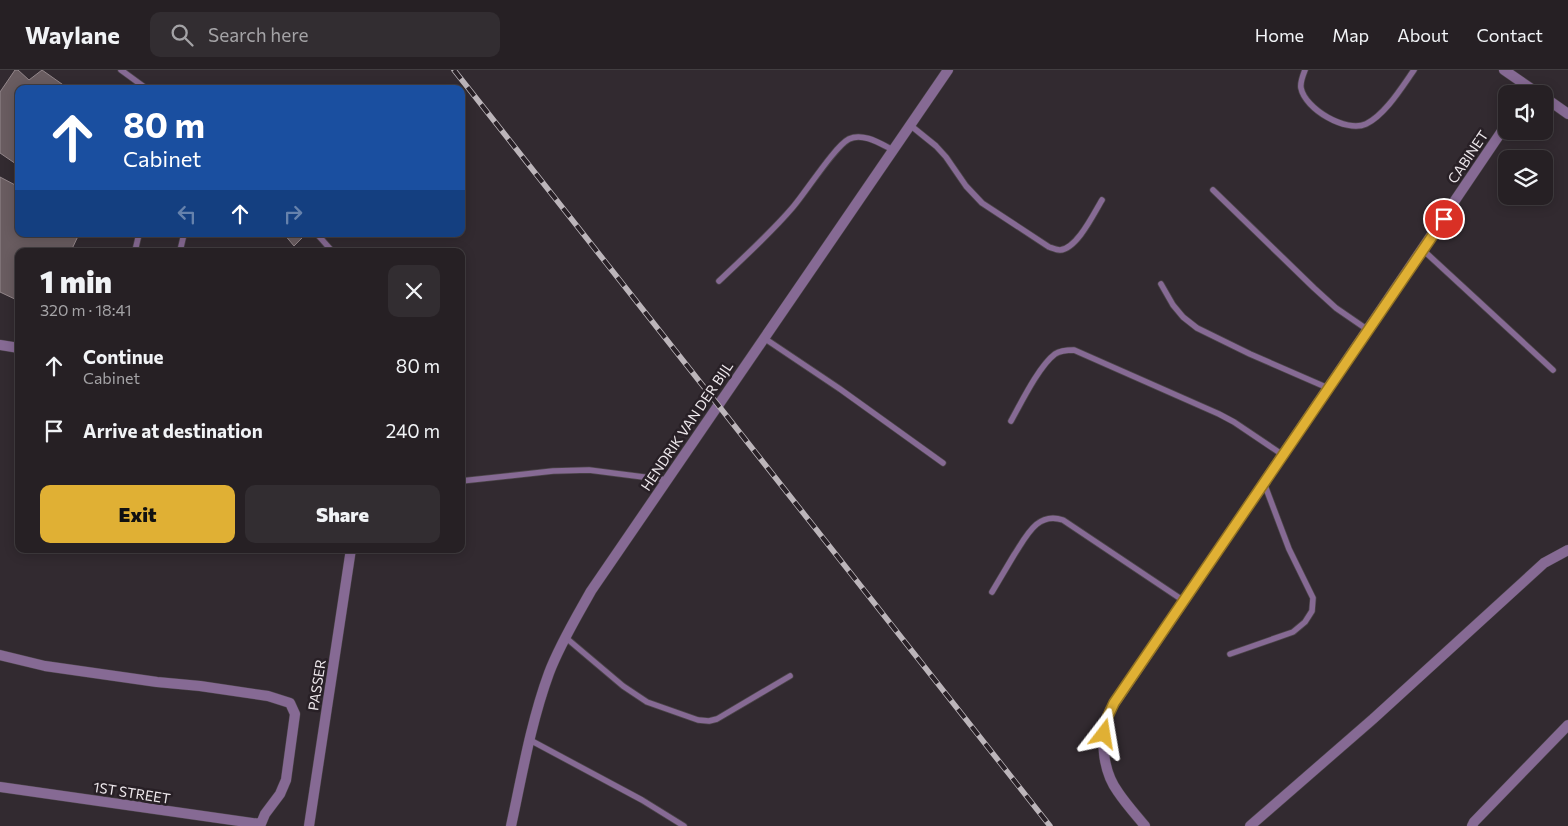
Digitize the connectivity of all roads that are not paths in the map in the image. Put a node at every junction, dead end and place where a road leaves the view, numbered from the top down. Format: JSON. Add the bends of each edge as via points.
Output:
{"nodes":[{"id":1,"x":121,"y":70,"type":"edge"},
{"id":2,"x":948,"y":70,"type":"edge"},
{"id":3,"x":1305,"y":70,"type":"edge"},
{"id":4,"x":1414,"y":70,"type":"edge"},
{"id":5,"x":1504,"y":70,"type":"edge"},
{"id":6,"x":142,"y":85,"type":"edge"},
{"id":7,"x":1523,"y":85,"type":"edge"},
{"id":8,"x":1553,"y":103,"type":"edge"},
{"id":9,"x":1568,"y":114,"type":"edge"},
{"id":10,"x":910,"y":125,"type":"junction"},
{"id":11,"x":1498,"y":137,"type":"edge"},
{"id":12,"x":893,"y":150,"type":"junction"},
{"id":13,"x":1213,"y":190,"type":"dead end"},
{"id":14,"x":1102,"y":200,"type":"dead end"},
{"id":15,"x":320,"y":237,"type":"edge"},
{"id":16,"x":329,"y":248,"type":"edge"},
{"id":17,"x":1423,"y":250,"type":"junction"},
{"id":18,"x":719,"y":281,"type":"dead end"},
{"id":19,"x":1161,"y":284,"type":"dead end"},
{"id":20,"x":1368,"y":330,"type":"junction"},
{"id":21,"x":764,"y":338,"type":"junction"},
{"id":22,"x":0,"y":345,"type":"edge"},
{"id":23,"x":15,"y":347,"type":"edge"},
{"id":24,"x":1553,"y":370,"type":"dead end"},
{"id":25,"x":1328,"y":388,"type":"junction"},
{"id":26,"x":1011,"y":421,"type":"dead end"},
{"id":27,"x":1282,"y":455,"type":"junction"},
{"id":28,"x":943,"y":463,"type":"dead end"},
{"id":29,"x":667,"y":480,"type":"junction"},
{"id":30,"x":465,"y":481,"type":"edge"},
{"id":31,"x":1264,"y":483,"type":"junction"},
{"id":32,"x":1568,"y":550,"type":"edge"},
{"id":33,"x":350,"y":553,"type":"edge"},
{"id":34,"x":992,"y":592,"type":"dead end"},
{"id":35,"x":1184,"y":601,"type":"junction"},
{"id":36,"x":565,"y":637,"type":"junction"},
{"id":37,"x":1230,"y":654,"type":"dead end"},
{"id":38,"x":0,"y":655,"type":"edge"},
{"id":39,"x":790,"y":676,"type":"dead end"},
{"id":40,"x":1568,"y":725,"type":"edge"},
{"id":41,"x":530,"y":740,"type":"junction"},
{"id":42,"x":0,"y":787,"type":"edge"},
{"id":43,"x":260,"y":825,"type":"edge"},
{"id":44,"x":308,"y":826,"type":"edge"},
{"id":45,"x":511,"y":826,"type":"edge"},
{"id":46,"x":684,"y":826,"type":"edge"},
{"id":47,"x":1145,"y":826,"type":"edge"},
{"id":48,"x":1250,"y":826,"type":"edge"},
{"id":49,"x":1472,"y":826,"type":"edge"}],
"edges":[{"from":1,"to":6,"type":"lane"},
{"from":2,"to":10,"type":"street","name":"HENDRIK VAN DER BIJL"},
{"from":3,"to":4,"type":"lane","via":[[1301,87],[1304,98],[1329,117],[1345,125],[1356,126],[1366,124],[1385,107]]},
{"from":5,"to":7,"type":"street"},
{"from":8,"to":9,"type":"street"},
{"from":10,"to":12,"type":"street","name":"HENDRIK VAN DER BIJL"},
{"from":10,"to":14,"type":"lane","via":[[936,146],[982,202],[1049,247],[1059,250],[1070,247]]},
{"from":11,"to":17,"type":"street","name":"CABINET"},
{"from":12,"to":18,"type":"lane","via":[[867,138],[857,136],[849,139],[792,209]]},
{"from":12,"to":21,"type":"street","name":"HENDRIK VAN DER BIJL"},
{"from":13,"to":20,"type":"lane","via":[[1336,308]]},
{"from":15,"to":16,"type":"lane"},
{"from":17,"to":20,"type":"street","name":"CABINET"},
{"from":17,"to":24,"type":"lane"},
{"from":19,"to":25,"type":"lane","via":[[1173,305],[1197,328]]},
{"from":20,"to":25,"type":"street","name":"CABINET"},
{"from":21,"to":28,"type":"lane"},
{"from":21,"to":29,"type":"street","name":"HENDRIK VAN DER BIJL"},
{"from":22,"to":23,"type":"street"},
{"from":25,"to":27,"type":"street","name":"CABINET"},
{"from":26,"to":27,"type":"lane","via":[[1050,359],[1063,350],[1074,350],[1219,414]]},
{"from":27,"to":31,"type":"street","name":"CABINET"},
{"from":29,"to":30,"type":"lane","via":[[589,470]]},
{"from":29,"to":36,"type":"street","name":"HENDRIK VAN DER BIJL"},
{"from":31,"to":35,"type":"street","name":"CABINET"},
{"from":31,"to":37,"type":"lane","via":[[1288,549],[1313,598],[1312,611],[1306,622],[1293,632]]},
{"from":32,"to":48,"type":"street","via":[[1544,563]]},
{"from":33,"to":44,"type":"street","name":"PASSER"},
{"from":34,"to":35,"type":"lane","via":[[1030,529],[1046,518],[1055,517]]},
{"from":35,"to":47,"type":"street","name":"CABINET","via":[[1114,703],[1106,722],[1104,749],[1113,784]]},
{"from":36,"to":39,"type":"lane","via":[[647,702],[698,720],[708,721],[723,716]]},
{"from":36,"to":41,"type":"street","name":"HENDRIK VAN DER BIJL","via":[[550,672]]},
{"from":38,"to":43,"type":"street","via":[[45,666],[287,701],[295,714],[286,780]]},
{"from":40,"to":49,"type":"street"},
{"from":41,"to":45,"type":"street","name":"HENDRIK VAN DER BIJL"},
{"from":41,"to":46,"type":"lane"},
{"from":42,"to":43,"type":"street","name":"1ST STREET"}]}
